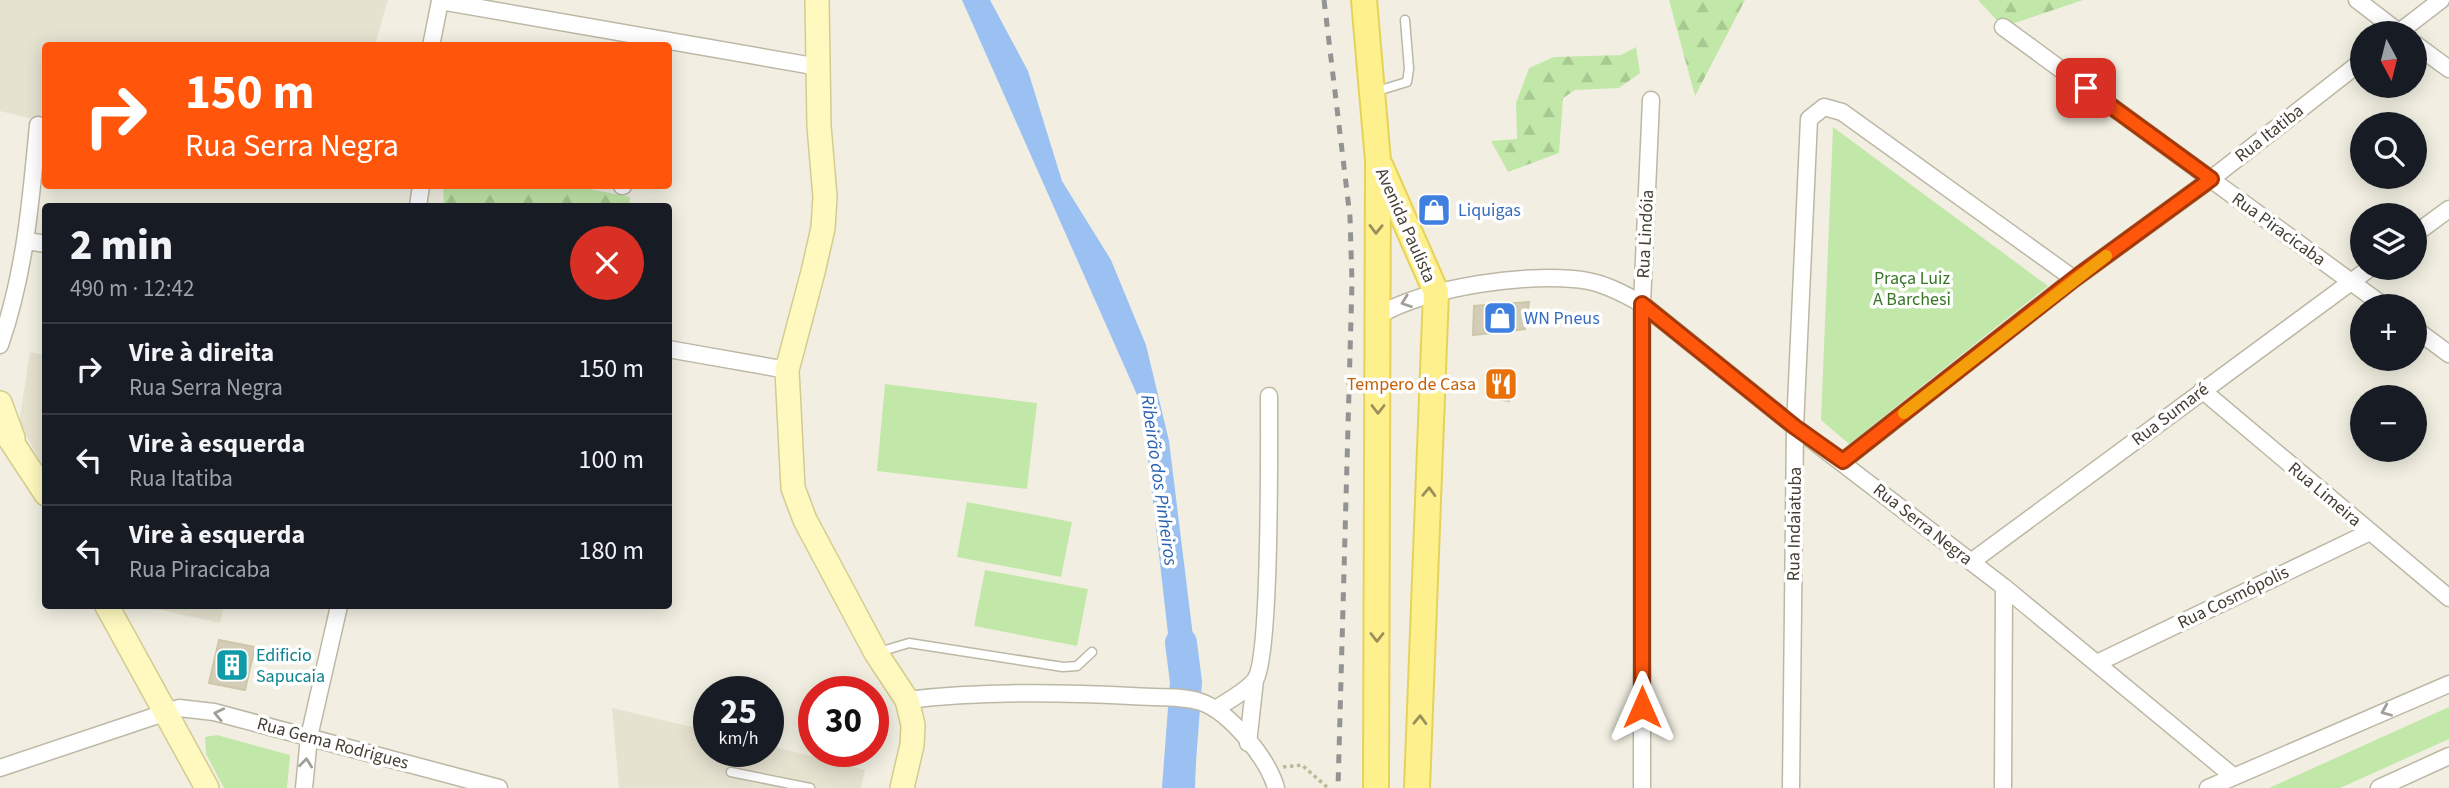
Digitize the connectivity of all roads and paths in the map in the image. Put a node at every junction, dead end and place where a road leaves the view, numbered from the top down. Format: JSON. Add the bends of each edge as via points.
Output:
{"nodes":[{"id":1,"x":817,"y":0,"type":"edge"},
{"id":2,"x":2357,"y":0,"type":"edge"},
{"id":3,"x":2441,"y":0,"type":"edge"},
{"id":4,"x":440,"y":1,"type":"edge"},
{"id":5,"x":1366,"y":7,"type":"edge"},
{"id":6,"x":1405,"y":20,"type":"dead end"},
{"id":7,"x":2384,"y":21,"type":"edge"},
{"id":8,"x":2414,"y":21,"type":"edge"},
{"id":9,"x":2003,"y":27,"type":"dead end"},
{"id":10,"x":432,"y":42,"type":"edge"},
{"id":11,"x":2427,"y":53,"type":"edge"},
{"id":12,"x":818,"y":67,"type":"junction"},
{"id":13,"x":2449,"y":69,"type":"edge"},
{"id":14,"x":2350,"y":70,"type":"edge"},
{"id":15,"x":1371,"y":93,"type":"junction"},
{"id":16,"x":1651,"y":100,"type":"dead end"},
{"id":17,"x":38,"y":125,"type":"dead end"},
{"id":18,"x":1378,"y":161,"type":"junction"},
{"id":19,"x":2211,"y":179,"type":"junction"},
{"id":20,"x":2449,"y":209,"type":"edge"},
{"id":21,"x":2427,"y":225,"type":"edge"},
{"id":22,"x":27,"y":241,"type":"junction"},
{"id":23,"x":42,"y":243,"type":"edge"},
{"id":24,"x":2074,"y":279,"type":"junction"},
{"id":25,"x":2354,"y":280,"type":"edge"},
{"id":26,"x":2351,"y":282,"type":"junction"},
{"id":27,"x":1436,"y":292,"type":"junction"},
{"id":28,"x":2368,"y":294,"type":"edge"},
{"id":29,"x":1642,"y":304,"type":"junction"},
{"id":30,"x":11,"y":313,"type":"junction"},
{"id":31,"x":1378,"y":316,"type":"junction"},
{"id":32,"x":0,"y":328,"type":"edge"},
{"id":33,"x":2427,"y":338,"type":"edge"},
{"id":34,"x":0,"y":345,"type":"edge"},
{"id":35,"x":672,"y":350,"type":"edge"},
{"id":36,"x":2449,"y":354,"type":"edge"},
{"id":37,"x":787,"y":370,"type":"junction"},
{"id":38,"x":2202,"y":390,"type":"junction"},
{"id":39,"x":1269,"y":396,"type":"dead end"},
{"id":40,"x":0,"y":403,"type":"edge"},
{"id":41,"x":0,"y":424,"type":"edge"},
{"id":42,"x":1795,"y":427,"type":"junction"},
{"id":43,"x":17,"y":450,"type":"junction"},
{"id":44,"x":1843,"y":461,"type":"junction"},
{"id":45,"x":42,"y":488,"type":"edge"},
{"id":46,"x":2370,"y":532,"type":"junction"},
{"id":47,"x":1971,"y":562,"type":"junction"},
{"id":48,"x":2004,"y":587,"type":"junction"},
{"id":49,"x":2449,"y":597,"type":"edge"},
{"id":50,"x":109,"y":609,"type":"edge"},
{"id":51,"x":338,"y":609,"type":"edge"},
{"id":52,"x":1092,"y":652,"type":"dead end"},
{"id":53,"x":876,"y":653,"type":"junction"},
{"id":54,"x":2096,"y":663,"type":"junction"},
{"id":55,"x":1255,"y":680,"type":"junction"},
{"id":56,"x":2449,"y":684,"type":"edge"},
{"id":57,"x":907,"y":700,"type":"junction"},
{"id":58,"x":1216,"y":709,"type":"junction"},
{"id":59,"x":166,"y":714,"type":"junction"},
{"id":60,"x":309,"y":737,"type":"junction"},
{"id":61,"x":1248,"y":743,"type":"junction"},
{"id":62,"x":2449,"y":756,"type":"edge"},
{"id":63,"x":0,"y":768,"type":"edge"},
{"id":64,"x":1270,"y":770,"type":"junction"},
{"id":65,"x":731,"y":772,"type":"dead end"},
{"id":66,"x":2234,"y":777,"type":"junction"},
{"id":67,"x":207,"y":788,"type":"edge"},
{"id":68,"x":304,"y":788,"type":"edge"},
{"id":69,"x":499,"y":788,"type":"edge"},
{"id":70,"x":810,"y":788,"type":"edge"},
{"id":71,"x":901,"y":788,"type":"edge"},
{"id":72,"x":1276,"y":788,"type":"edge"},
{"id":73,"x":1328,"y":788,"type":"edge"},
{"id":74,"x":1376,"y":788,"type":"edge"},
{"id":75,"x":1417,"y":788,"type":"edge"},
{"id":76,"x":1642,"y":788,"type":"edge"},
{"id":77,"x":1791,"y":788,"type":"edge"},
{"id":78,"x":2003,"y":788,"type":"edge"},
{"id":79,"x":2208,"y":788,"type":"edge"},
{"id":80,"x":2379,"y":788,"type":"edge"}],
"edges":[{"from":1,"to":12,"type":"main road"},
{"from":2,"to":7,"type":"street"},
{"from":3,"to":8,"type":"street"},
{"from":4,"to":10,"type":"street"},
{"from":4,"to":12,"type":"street"},
{"from":5,"to":15,"type":"main road"},
{"from":6,"to":15,"type":"lane","via":[[1407,82]]},
{"from":9,"to":19,"type":"street","name":"Rua Piracicaba"},
{"from":11,"to":13,"type":"street"},
{"from":12,"to":37,"type":"main road","via":[[823,228]]},
{"from":14,"to":19,"type":"street","name":"Rua Itatiba"},
{"from":15,"to":18,"type":"main road"},
{"from":16,"to":29,"type":"street","name":"Rua Lindóia"},
{"from":17,"to":22,"type":"street"},
{"from":18,"to":27,"type":"main road","name":"Avenida Paulista"},
{"from":18,"to":31,"type":"main road","name":"Avenida Paulista","one_way":true},
{"from":19,"to":24,"type":"street","name":"Rua Itatiba"},
{"from":19,"to":26,"type":"street","name":"Rua Piracicaba"},
{"from":20,"to":21,"type":"street"},
{"from":22,"to":23,"type":"street"},
{"from":22,"to":30,"type":"street"},
{"from":24,"to":42,"type":"street","name":"Rua Indaiatuba","via":[[1842,111],[1824,107],[1809,119]]},
{"from":24,"to":44,"type":"street","name":"Rua Itatiba"},
{"from":25,"to":26,"type":"street","name":"Rua Sumaré"},
{"from":26,"to":28,"type":"street","name":"Rua Piracicaba"},
{"from":26,"to":38,"type":"street","name":"Rua Sumaré"},
{"from":27,"to":29,"type":"street","name":"Rua Serra Negra","via":[[1505,281],[1578,280]]},
{"from":27,"to":31,"type":"street","name":"Rua Serra Negra","one_way":true},
{"from":75,"to":27,"type":"main road","name":"Avenida Paulista","one_way":true},
{"from":29,"to":42,"type":"street","name":"Rua Serra Negra"},
{"from":29,"to":76,"type":"street","name":"Rua Lindóia"},
{"from":30,"to":32,"type":"street"},
{"from":30,"to":34,"type":"street"},
{"from":31,"to":74,"type":"main road","name":"Avenida Paulista","one_way":true},
{"from":33,"to":36,"type":"street"},
{"from":35,"to":37,"type":"street"},
{"from":37,"to":53,"type":"main road","via":[[793,488],[805,520]]},
{"from":38,"to":46,"type":"street","name":"Rua Limeira"},
{"from":38,"to":47,"type":"street","name":"Rua Sumaré"},
{"from":39,"to":55,"type":"street","via":[[1268,535],[1262,656]]},
{"from":40,"to":43,"type":"main road"},
{"from":41,"to":43,"type":"main road"},
{"from":42,"to":44,"type":"street","name":"Rua Serra Negra"},
{"from":42,"to":77,"type":"street","name":"Rua Indaiatuba"},
{"from":43,"to":45,"type":"main road"},
{"from":44,"to":47,"type":"street","name":"Rua Serra Negra"},
{"from":46,"to":49,"type":"street","name":"Rua Limeira"},
{"from":46,"to":54,"type":"street","name":"Rua Cosmópolis"},
{"from":47,"to":48,"type":"street","name":"Rua Serra Negra"},
{"from":48,"to":54,"type":"street","name":"Rua Serra Negra"},
{"from":48,"to":78,"type":"street"},
{"from":50,"to":59,"type":"main road"},
{"from":51,"to":60,"type":"street"},
{"from":52,"to":53,"type":"lane","via":[[1077,667],[909,643]]},
{"from":53,"to":57,"type":"main road"},
{"from":54,"to":66,"type":"street","name":"Rua Serra Negra"},
{"from":55,"to":58,"type":"street"},
{"from":55,"to":61,"type":"street"},
{"from":56,"to":66,"type":"street","one_way":true},
{"from":57,"to":58,"type":"street","via":[[974,692],[1163,698],[1199,701]]},
{"from":57,"to":71,"type":"main road","via":[[912,735]]},
{"from":58,"to":61,"type":"street"},
{"from":60,"to":59,"type":"street","name":"Rua Gema Rodrigues","one_way":true,"via":[[214,712],[179,708]]},
{"from":59,"to":63,"type":"street","name":"Rua Gema Rodrigues"},
{"from":59,"to":67,"type":"main road"},
{"from":68,"to":60,"type":"street","one_way":true},
{"from":60,"to":69,"type":"street","name":"Rua Gema Rodrigues"},
{"from":61,"to":64,"type":"street"},
{"from":62,"to":80,"type":"street"},
{"from":64,"to":72,"type":"street"},
{"from":64,"to":73,"type":"path","via":[[1302,765]]},
{"from":65,"to":70,"type":"lane"},
{"from":66,"to":79,"type":"street"}]}
